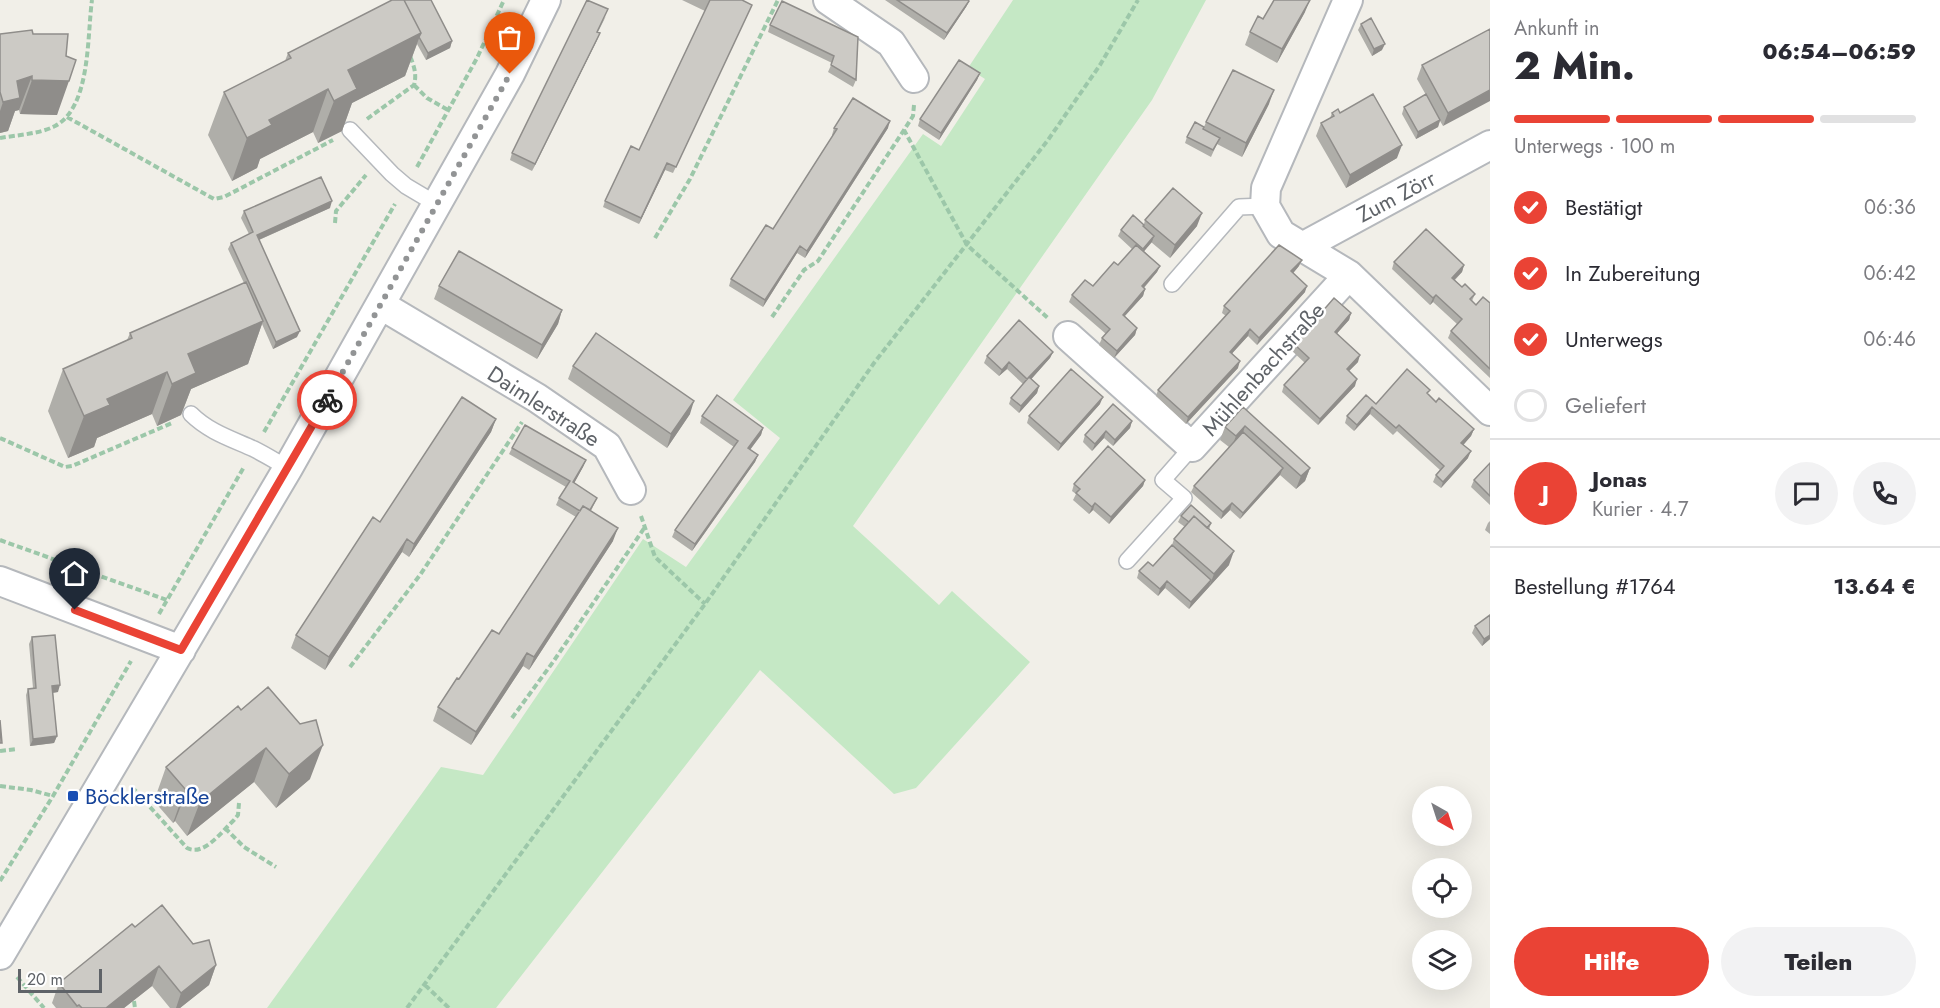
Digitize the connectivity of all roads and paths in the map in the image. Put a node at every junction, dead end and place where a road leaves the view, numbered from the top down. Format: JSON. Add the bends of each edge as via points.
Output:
{"nodes":[{"id":1,"x":92,"y":0,"type":"edge"},
{"id":2,"x":504,"y":0,"type":"edge"},
{"id":3,"x":546,"y":0,"type":"edge"},
{"id":4,"x":778,"y":0,"type":"edge"},
{"id":5,"x":828,"y":0,"type":"edge"},
{"id":6,"x":1137,"y":0,"type":"edge"},
{"id":7,"x":1348,"y":0,"type":"edge"},
{"id":8,"x":405,"y":48,"type":"edge"},
{"id":9,"x":914,"y":78,"type":"dead end"},
{"id":10,"x":414,"y":85,"type":"junction"},
{"id":11,"x":448,"y":110,"type":"junction"},
{"id":12,"x":913,"y":116,"type":"dead end"},
{"id":13,"x":68,"y":117,"type":"junction"},
{"id":14,"x":351,"y":130,"type":"junction"},
{"id":15,"x":904,"y":130,"type":"junction"},
{"id":16,"x":0,"y":138,"type":"edge"},
{"id":17,"x":1490,"y":145,"type":"edge"},
{"id":18,"x":377,"y":160,"type":"junction"},
{"id":19,"x":406,"y":186,"type":"junction"},
{"id":20,"x":438,"y":205,"type":"junction"},
{"id":21,"x":1265,"y":206,"type":"junction"},
{"id":22,"x":335,"y":224,"type":"dead end"},
{"id":23,"x":655,"y":238,"type":"dead end"},
{"id":24,"x":968,"y":245,"type":"junction"},
{"id":25,"x":1302,"y":246,"type":"junction"},
{"id":26,"x":1349,"y":274,"type":"junction"},
{"id":27,"x":1172,"y":284,"type":"dead end"},
{"id":28,"x":381,"y":305,"type":"junction"},
{"id":29,"x":772,"y":317,"type":"dead end"},
{"id":30,"x":1068,"y":336,"type":"joint"},
{"id":31,"x":537,"y":398,"type":"junction"},
{"id":32,"x":1490,"y":411,"type":"edge"},
{"id":33,"x":191,"y":414,"type":"joint"},
{"id":34,"x":0,"y":438,"type":"edge"},
{"id":35,"x":1192,"y":447,"type":"junction"},
{"id":36,"x":254,"y":449,"type":"junction"},
{"id":37,"x":288,"y":468,"type":"junction"},
{"id":38,"x":631,"y":490,"type":"joint"},
{"id":39,"x":645,"y":527,"type":"junction"},
{"id":40,"x":0,"y":540,"type":"edge"},
{"id":41,"x":1126,"y":561,"type":"dead end"},
{"id":42,"x":0,"y":581,"type":"edge"},
{"id":43,"x":167,"y":600,"type":"junction"},
{"id":44,"x":705,"y":604,"type":"junction"},
{"id":45,"x":145,"y":637,"type":"junction"},
{"id":46,"x":181,"y":650,"type":"junction"},
{"id":47,"x":350,"y":667,"type":"dead end"},
{"id":48,"x":512,"y":718,"type":"dead end"},
{"id":49,"x":17,"y":749,"type":"dead end"},
{"id":50,"x":0,"y":751,"type":"edge"},
{"id":51,"x":113,"y":767,"type":"junction"},
{"id":52,"x":0,"y":786,"type":"edge"},
{"id":53,"x":53,"y":796,"type":"junction"},
{"id":54,"x":239,"y":803,"type":"edge"},
{"id":55,"x":225,"y":828,"type":"junction"},
{"id":56,"x":276,"y":867,"type":"dead end"},
{"id":57,"x":0,"y":881,"type":"edge"},
{"id":58,"x":7,"y":965,"type":"edge"},
{"id":59,"x":425,"y":984,"type":"junction"},
{"id":60,"x":134,"y":1001,"type":"edge"},
{"id":61,"x":44,"y":1008,"type":"edge"},
{"id":62,"x":135,"y":1008,"type":"edge"},
{"id":63,"x":406,"y":1008,"type":"edge"},
{"id":64,"x":449,"y":1008,"type":"edge"}],
"edges":[{"from":1,"to":13,"type":"path","via":[[82,83]]},
{"from":2,"to":11,"type":"path"},
{"from":3,"to":20,"type":"street"},
{"from":4,"to":23,"type":"path","via":[[690,179]]},
{"from":5,"to":9,"type":"street","via":[[891,44]]},
{"from":6,"to":24,"type":"path","via":[[1100,65]]},
{"from":7,"to":21,"type":"street","via":[[1266,188]]},
{"from":8,"to":10,"type":"path","via":[[415,68]]},
{"from":10,"to":11,"type":"path"},
{"from":10,"to":14,"type":"path"},
{"from":11,"to":19,"type":"path"},
{"from":12,"to":15,"type":"path"},
{"from":13,"to":14,"type":"path","via":[[214,199]]},
{"from":13,"to":16,"type":"path","via":[[53,127]]},
{"from":14,"to":18,"type":"lane"},
{"from":15,"to":24,"type":"path"},
{"from":15,"to":29,"type":"path","via":[[818,261],[804,270]]},
{"from":17,"to":25,"type":"street","name":"Zum Zörr"},
{"from":18,"to":19,"type":"lane"},
{"from":18,"to":22,"type":"path","via":[[336,211]]},
{"from":19,"to":20,"type":"lane"},
{"from":19,"to":36,"type":"path"},
{"from":20,"to":28,"type":"street"},
{"from":21,"to":25,"type":"street","via":[[1281,234]]},
{"from":21,"to":27,"type":"lane","via":[[1239,207]]},
{"from":24,"to":30,"type":"path"},
{"from":24,"to":44,"type":"path","via":[[874,363]]},
{"from":25,"to":26,"type":"street"},
{"from":26,"to":32,"type":"street"},
{"from":26,"to":35,"type":"street","name":"Mühlenbachstraße"},
{"from":28,"to":31,"type":"street","name":"Daimlerstraße"},
{"from":28,"to":37,"type":"street"},
{"from":30,"to":35,"type":"street","name":"Mühlenbachstraße"},
{"from":31,"to":38,"type":"street","name":"Daimlerstraße","via":[[607,446]]},
{"from":31,"to":47,"type":"path","via":[[420,575]]},
{"from":33,"to":34,"type":"path","via":[[72,466],[60,465]]},
{"from":33,"to":36,"type":"lane","via":[[212,430]]},
{"from":35,"to":41,"type":"lane","via":[[1163,480],[1184,498]]},
{"from":36,"to":37,"type":"lane"},
{"from":36,"to":43,"type":"path"},
{"from":37,"to":46,"type":"street"},
{"from":38,"to":39,"type":"path"},
{"from":39,"to":44,"type":"path","via":[[655,557]]},
{"from":39,"to":48,"type":"path"},
{"from":40,"to":43,"type":"path"},
{"from":42,"to":45,"type":"street"},
{"from":43,"to":45,"type":"path"},
{"from":44,"to":59,"type":"path"},
{"from":45,"to":46,"type":"street"},
{"from":45,"to":53,"type":"path"},
{"from":46,"to":51,"type":"street"},
{"from":49,"to":50,"type":"path"},
{"from":51,"to":55,"type":"path","via":[[187,848],[202,849]]},
{"from":51,"to":58,"type":"street"},
{"from":52,"to":53,"type":"path"},
{"from":53,"to":57,"type":"path"},
{"from":54,"to":55,"type":"path","via":[[238,815]]},
{"from":55,"to":56,"type":"path","via":[[244,847]]},
{"from":58,"to":61,"type":"path"},
{"from":59,"to":63,"type":"path"},
{"from":59,"to":64,"type":"path"},
{"from":60,"to":62,"type":"path"}]}
